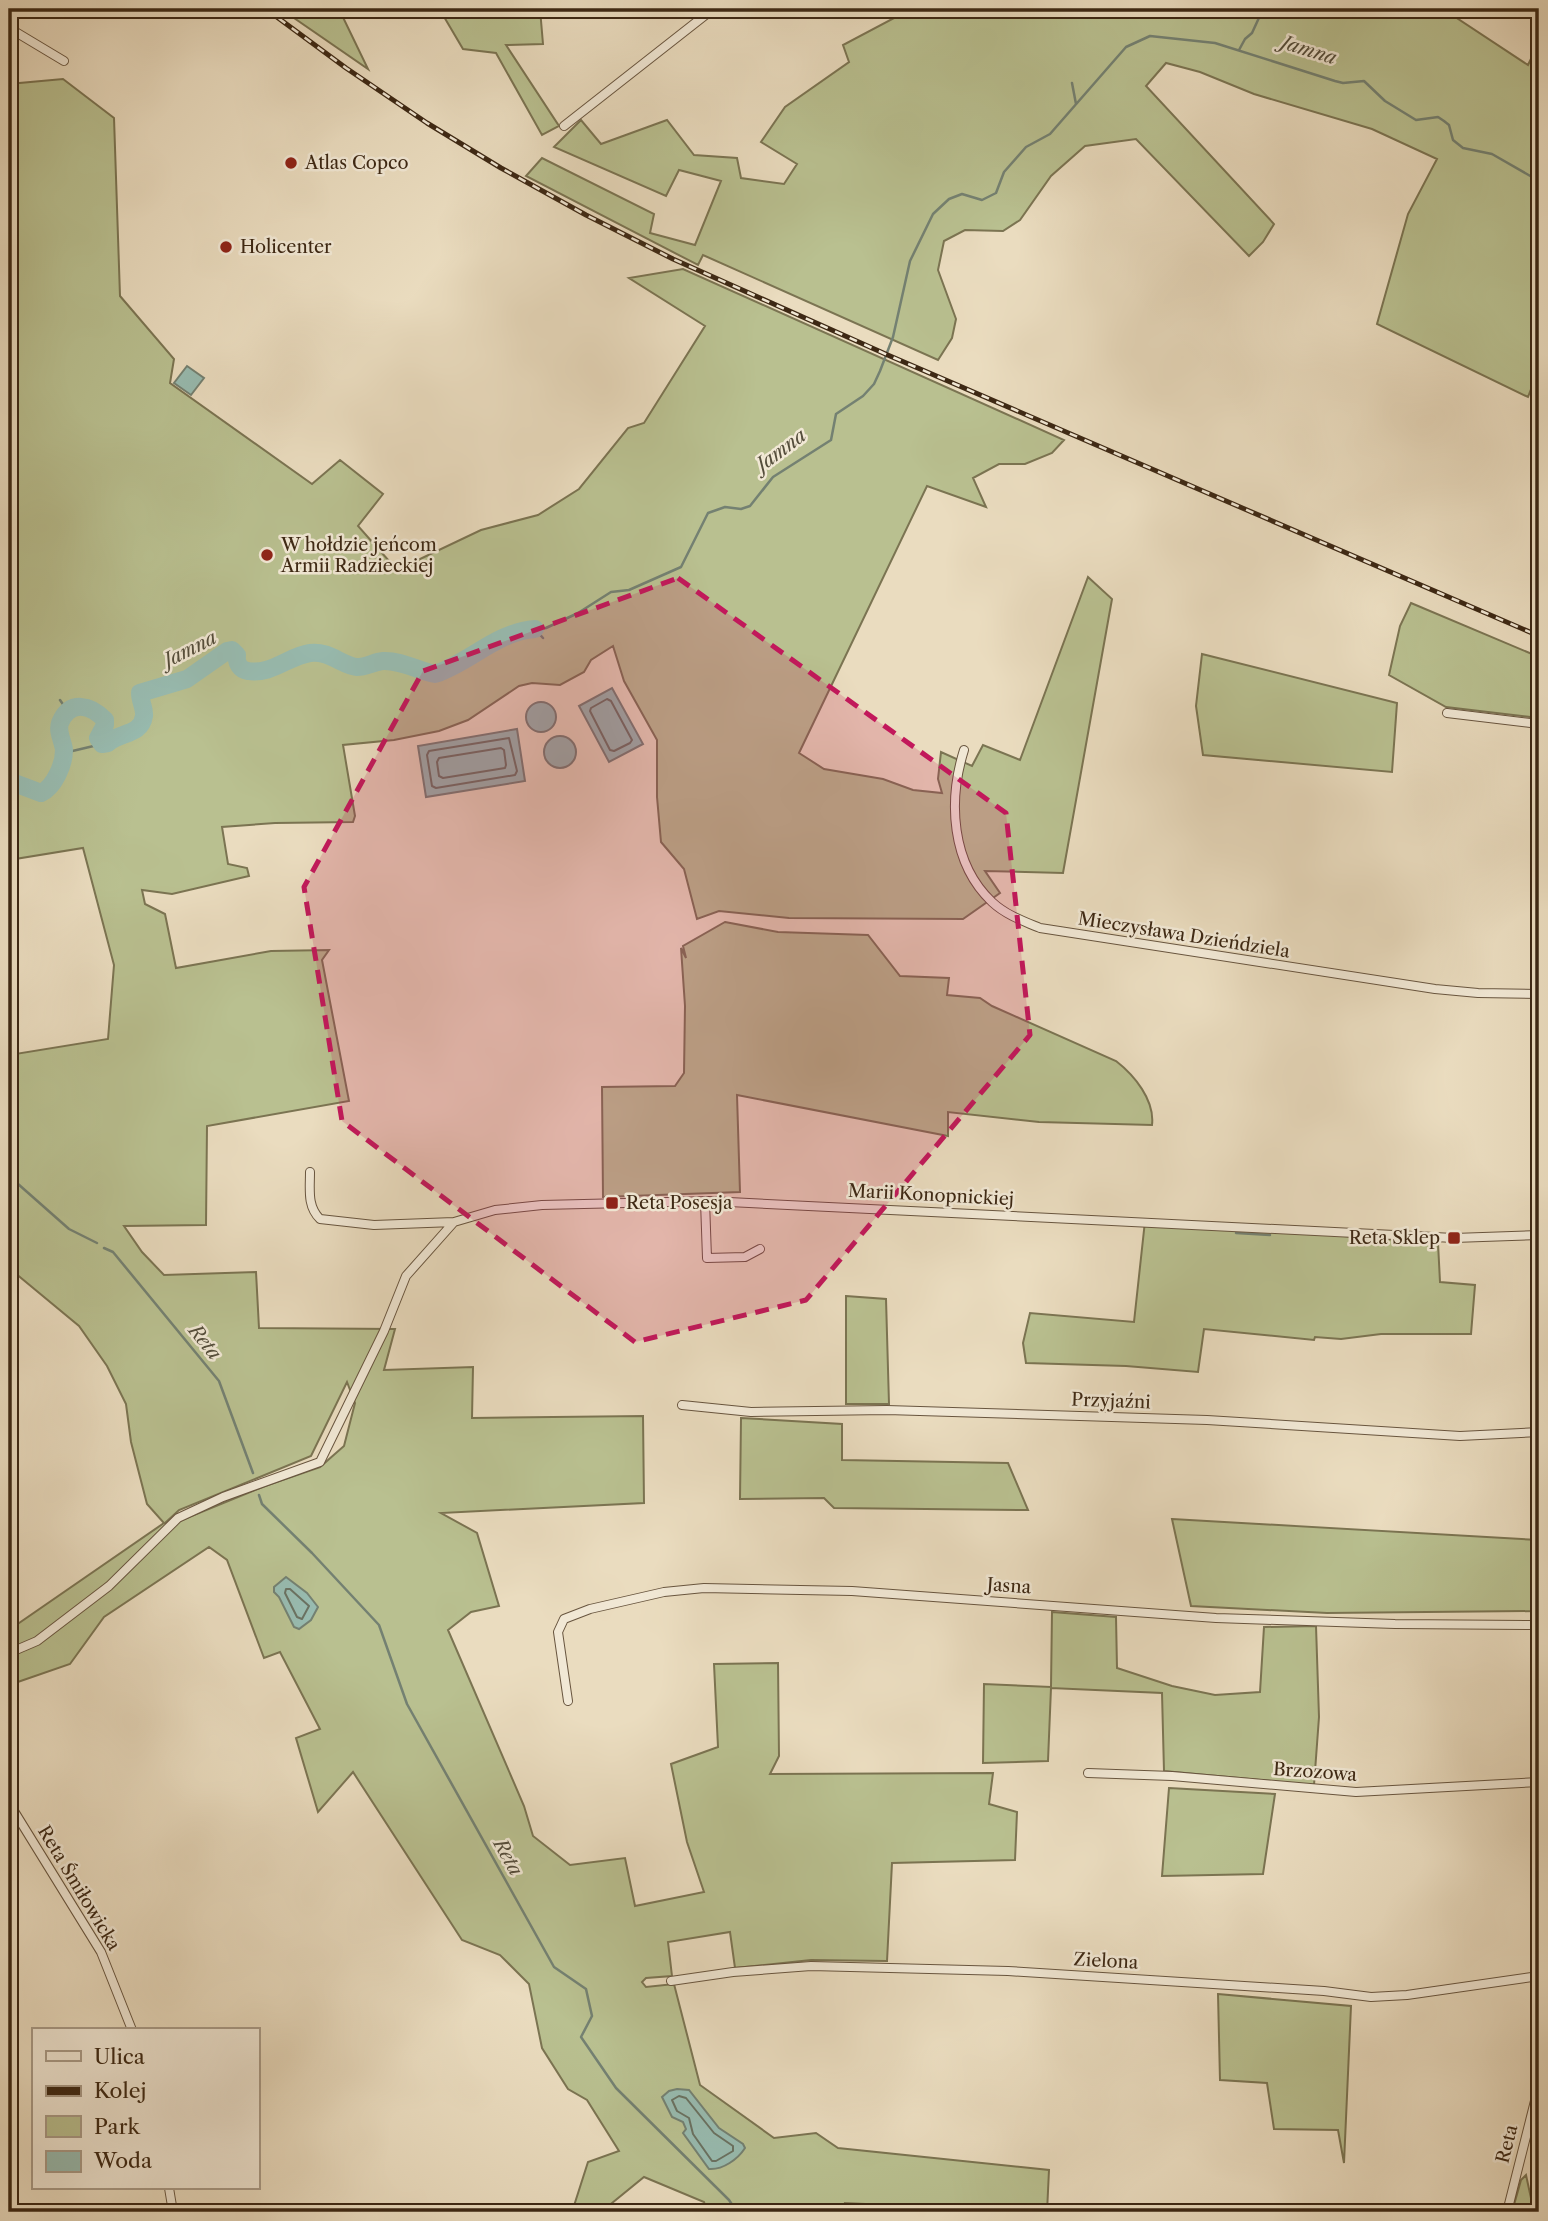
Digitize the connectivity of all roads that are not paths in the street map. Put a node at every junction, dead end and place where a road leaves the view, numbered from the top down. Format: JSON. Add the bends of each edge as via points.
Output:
{"nodes":[{"id":1,"x":713,"y":9,"type":"edge"},
{"id":2,"x":9,"y":28,"type":"edge"},
{"id":3,"x":64,"y":61,"type":"dead end"},
{"id":4,"x":564,"y":126,"type":"dead end"},
{"id":5,"x":1447,"y":713,"type":"dead end"},
{"id":6,"x":1539,"y":724,"type":"edge"},
{"id":7,"x":964,"y":750,"type":"dead end"},
{"id":8,"x":1539,"y":993,"type":"edge"},
{"id":9,"x":310,"y":1172,"type":"dead end"},
{"id":10,"x":705,"y":1201,"type":"junction"},
{"id":11,"x":454,"y":1222,"type":"junction"},
{"id":12,"x":1539,"y":1236,"type":"edge"},
{"id":13,"x":760,"y":1249,"type":"dead end"},
{"id":14,"x":682,"y":1405,"type":"dead end"},
{"id":15,"x":1539,"y":1432,"type":"edge"},
{"id":16,"x":1539,"y":1625,"type":"edge"},
{"id":17,"x":9,"y":1653,"type":"edge"},
{"id":18,"x":568,"y":1701,"type":"dead end"},
{"id":19,"x":1088,"y":1773,"type":"dead end"},
{"id":20,"x":1539,"y":1782,"type":"edge"},
{"id":21,"x":9,"y":1803,"type":"edge"},
{"id":22,"x":1539,"y":1976,"type":"edge"},
{"id":23,"x":671,"y":1981,"type":"dead end"},
{"id":24,"x":131,"y":2028,"type":"edge"},
{"id":25,"x":1539,"y":2085,"type":"edge"},
{"id":26,"x":169,"y":2190,"type":"edge"},
{"id":27,"x":173,"y":2212,"type":"edge"},
{"id":28,"x":1507,"y":2212,"type":"edge"}],
"edges":[{"from":1,"to":4,"type":"street"},
{"from":2,"to":3,"type":"street"},
{"from":5,"to":6,"type":"street"},
{"from":7,"to":8,"type":"street","name":"Mieczysława Dzieńdziela","via":[[955,806],[962,855],[992,902],[1011,916],[1040,928],[1435,989]]},
{"from":9,"to":11,"type":"street","name":"Marii Konopnickiej","via":[[310,1203],[320,1219],[374,1225]]},
{"from":10,"to":11,"type":"street","name":"Marii Konopnickiej","via":[[542,1205],[495,1210]]},
{"from":10,"to":12,"type":"street","name":"Marii Konopnickiej","via":[[1454,1238]]},
{"from":10,"to":13,"type":"street","via":[[707,1258],[745,1257]]},
{"from":11,"to":17,"type":"street","via":[[406,1276],[320,1462],[178,1518],[109,1586],[37,1641]]},
{"from":14,"to":15,"type":"street","name":"Przyjaźni","via":[[751,1412],[887,1410],[1208,1420],[1460,1436]]},
{"from":16,"to":18,"type":"street","name":"Jasna","via":[[1216,1618],[852,1591],[687,1588],[564,1619],[558,1632]]},
{"from":19,"to":20,"type":"street","name":"Brzozowa","via":[[1356,1792]]},
{"from":21,"to":24,"type":"street","name":"Reta Śmiłowicka","via":[[101,1952]]},
{"from":22,"to":23,"type":"street","name":"Zielona","via":[[1371,1997],[1021,1972],[811,1966]]},
{"from":25,"to":28,"type":"street","name":"Reta"},
{"from":26,"to":27,"type":"street"}]}
